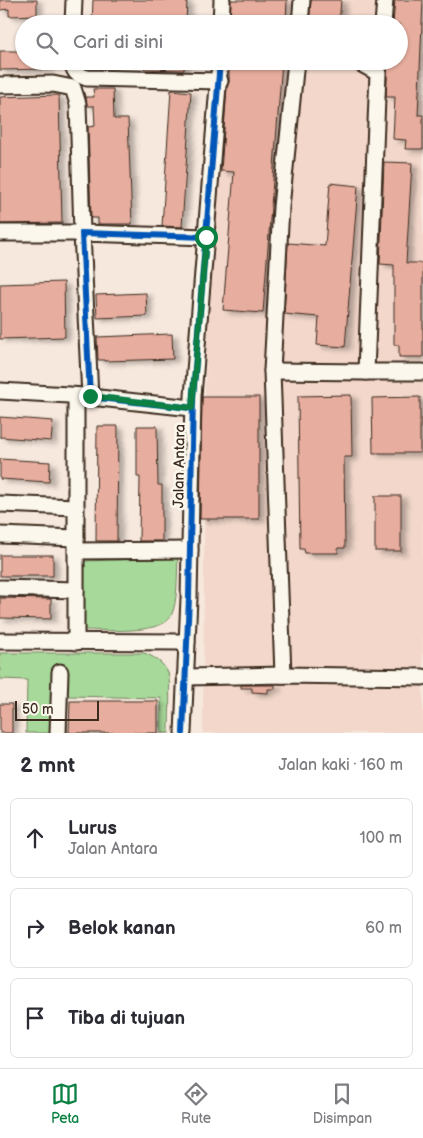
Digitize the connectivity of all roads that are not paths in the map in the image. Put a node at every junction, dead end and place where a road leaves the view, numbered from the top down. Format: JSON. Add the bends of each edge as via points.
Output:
{"nodes":[{"id":1,"x":74,"y":0,"type":"edge"},
{"id":2,"x":222,"y":0,"type":"edge"},
{"id":3,"x":302,"y":0,"type":"edge"},
{"id":4,"x":385,"y":0,"type":"edge"},
{"id":5,"x":73,"y":15,"type":"edge"},
{"id":6,"x":221,"y":15,"type":"edge"},
{"id":7,"x":301,"y":15,"type":"edge"},
{"id":8,"x":384,"y":15,"type":"edge"},
{"id":9,"x":74,"y":70,"type":"edge"},
{"id":10,"x":220,"y":70,"type":"edge"},
{"id":11,"x":295,"y":70,"type":"edge"},
{"id":12,"x":379,"y":70,"type":"edge"},
{"id":13,"x":220,"y":81,"type":"junction"},
{"id":14,"x":0,"y":85,"type":"edge"},
{"id":15,"x":0,"y":233,"type":"edge"},
{"id":16,"x":82,"y":233,"type":"junction"},
{"id":17,"x":206,"y":237,"type":"junction"},
{"id":18,"x":272,"y":371,"type":"junction"},
{"id":19,"x":366,"y":372,"type":"junction"},
{"id":20,"x":423,"y":372,"type":"edge"},
{"id":21,"x":0,"y":391,"type":"edge"},
{"id":22,"x":83,"y":396,"type":"junction"},
{"id":23,"x":192,"y":408,"type":"junction"},
{"id":24,"x":0,"y":504,"type":"edge"},
{"id":25,"x":76,"y":507,"type":"junction"},
{"id":26,"x":0,"y":535,"type":"edge"},
{"id":27,"x":76,"y":544,"type":"junction"},
{"id":28,"x":190,"y":550,"type":"junction"},
{"id":29,"x":0,"y":588,"type":"edge"},
{"id":30,"x":76,"y":590,"type":"junction"},
{"id":31,"x":0,"y":641,"type":"edge"},
{"id":32,"x":76,"y":642,"type":"junction"},
{"id":33,"x":187,"y":642,"type":"junction"},
{"id":34,"x":60,"y":672,"type":"dead end"},
{"id":35,"x":283,"y":675,"type":"junction"},
{"id":36,"x":185,"y":677,"type":"junction"},
{"id":37,"x":423,"y":677,"type":"edge"},
{"id":38,"x":58,"y":733,"type":"edge"},
{"id":39,"x":183,"y":733,"type":"edge"}],
"edges":[{"from":1,"to":5,"type":"street"},
{"from":2,"to":6,"type":"street"},
{"from":3,"to":7,"type":"street"},
{"from":4,"to":8,"type":"street"},
{"from":9,"to":13,"type":"street","via":[[78,76],[86,78]]},
{"from":10,"to":13,"type":"street","name":"Jalan Antara"},
{"from":11,"to":18,"type":"street","via":[[282,207]]},
{"from":12,"to":19,"type":"street"},
{"from":13,"to":17,"type":"street","name":"Jalan Antara"},
{"from":14,"to":16,"type":"street","via":[[53,84],[73,88],[78,104]]},
{"from":15,"to":16,"type":"street"},
{"from":16,"to":17,"type":"street"},
{"from":16,"to":22,"type":"street"},
{"from":17,"to":23,"type":"street","name":"Jalan Antara"},
{"from":18,"to":19,"type":"street"},
{"from":18,"to":35,"type":"street"},
{"from":19,"to":20,"type":"street"},
{"from":21,"to":22,"type":"street"},
{"from":22,"to":23,"type":"street"},
{"from":22,"to":25,"type":"street"},
{"from":23,"to":28,"type":"street","name":"Jalan Antara"},
{"from":24,"to":25,"type":"street"},
{"from":25,"to":27,"type":"street"},
{"from":26,"to":27,"type":"street"},
{"from":27,"to":28,"type":"street"},
{"from":27,"to":30,"type":"street"},
{"from":28,"to":33,"type":"street","name":"Jalan Antara"},
{"from":29,"to":30,"type":"street"},
{"from":30,"to":32,"type":"street"},
{"from":31,"to":32,"type":"street"},
{"from":32,"to":33,"type":"street"},
{"from":33,"to":36,"type":"street","name":"Jalan Antara"},
{"from":34,"to":38,"type":"street"},
{"from":35,"to":36,"type":"street"},
{"from":35,"to":37,"type":"street"},
{"from":36,"to":39,"type":"street","name":"Jalan Antara"}]}
